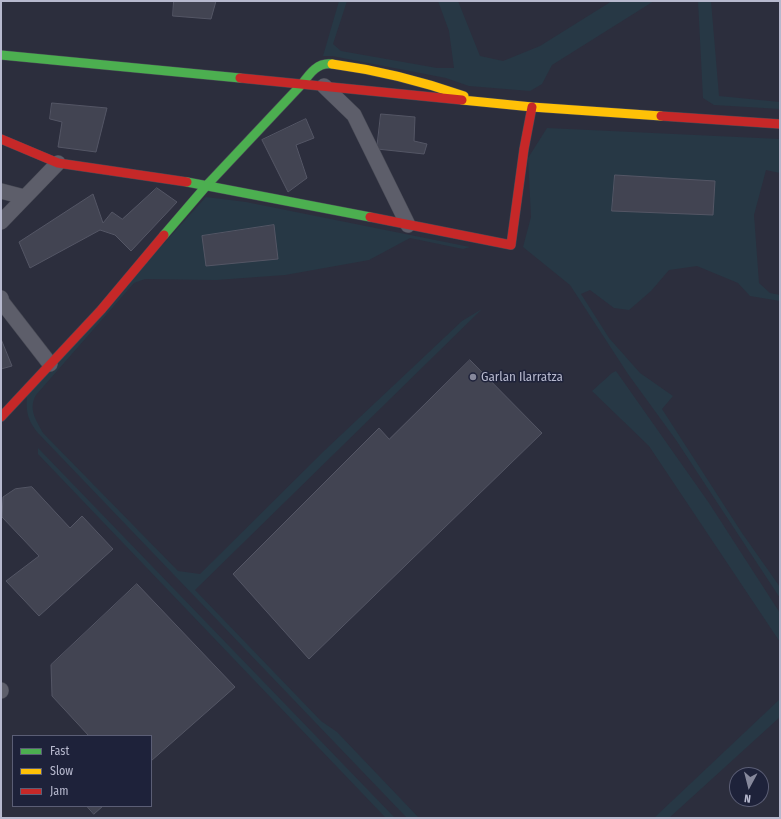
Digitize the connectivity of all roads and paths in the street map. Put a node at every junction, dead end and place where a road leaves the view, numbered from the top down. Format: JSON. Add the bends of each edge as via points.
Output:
{"nodes":[{"id":1,"x":1,"y":55,"type":"edge"},
{"id":2,"x":302,"y":84,"type":"junction"},
{"id":3,"x":324,"y":86,"type":"junction"},
{"id":4,"x":483,"y":102,"type":"junction"},
{"id":5,"x":532,"y":107,"type":"junction"},
{"id":6,"x":780,"y":124,"type":"edge"},
{"id":7,"x":1,"y":139,"type":"edge"},
{"id":8,"x":58,"y":163,"type":"junction"},
{"id":9,"x":207,"y":185,"type":"junction"},
{"id":10,"x":1,"y":191,"type":"edge"},
{"id":11,"x":24,"y":197,"type":"junction"},
{"id":12,"x":1,"y":222,"type":"edge"},
{"id":13,"x":408,"y":225,"type":"junction"},
{"id":14,"x":1,"y":298,"type":"edge"},
{"id":15,"x":50,"y":364,"type":"junction"},
{"id":16,"x":1,"y":417,"type":"edge"}],
"edges":[{"from":1,"to":2,"type":"street"},
{"from":2,"to":3,"type":"street"},
{"from":2,"to":4,"type":"street","via":[[312,70],[326,63],[426,83]]},
{"from":2,"to":9,"type":"street"},
{"from":3,"to":4,"type":"street"},
{"from":3,"to":13,"type":"street","via":[[354,115]]},
{"from":4,"to":5,"type":"street"},
{"from":5,"to":6,"type":"street"},
{"from":5,"to":13,"type":"street","via":[[511,245]]},
{"from":7,"to":8,"type":"street"},
{"from":8,"to":9,"type":"street"},
{"from":8,"to":11,"type":"street"},
{"from":9,"to":13,"type":"street"},
{"from":9,"to":15,"type":"street","via":[[101,310]]},
{"from":10,"to":11,"type":"street"},
{"from":11,"to":12,"type":"street"},
{"from":14,"to":15,"type":"street"},
{"from":15,"to":16,"type":"street"}]}
